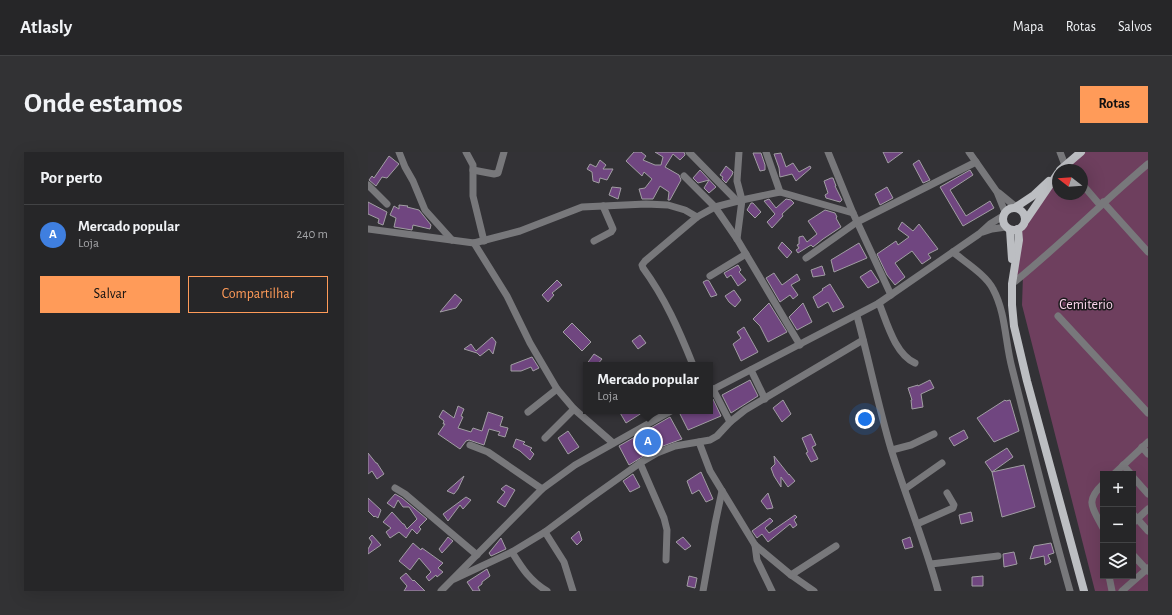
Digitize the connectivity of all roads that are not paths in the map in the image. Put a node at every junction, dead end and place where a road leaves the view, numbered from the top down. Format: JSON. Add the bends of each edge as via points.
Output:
{"nodes":[{"id":1,"x":399,"y":152,"type":"edge"},
{"id":2,"x":466,"y":152,"type":"edge"},
{"id":3,"x":504,"y":152,"type":"edge"},
{"id":4,"x":689,"y":152,"type":"edge"},
{"id":5,"x":738,"y":152,"type":"edge"},
{"id":6,"x":766,"y":152,"type":"edge"},
{"id":7,"x":828,"y":152,"type":"edge"},
{"id":8,"x":969,"y":152,"type":"edge"},
{"id":9,"x":1060,"y":152,"type":"edge"},
{"id":10,"x":1081,"y":152,"type":"edge"},
{"id":11,"x":976,"y":162,"type":"junction"},
{"id":12,"x":1061,"y":164,"type":"edge"},
{"id":13,"x":1068,"y":164,"type":"edge"},
{"id":14,"x":1148,"y":164,"type":"edge"},
{"id":15,"x":474,"y":170,"type":"junction"},
{"id":16,"x":684,"y":176,"type":"dead end"},
{"id":17,"x":1052,"y":179,"type":"edge"},
{"id":18,"x":1052,"y":184,"type":"edge"},
{"id":19,"x":368,"y":185,"type":"edge"},
{"id":20,"x":1088,"y":190,"type":"edge"},
{"id":21,"x":780,"y":192,"type":"junction"},
{"id":22,"x":997,"y":192,"type":"junction"},
{"id":23,"x":739,"y":200,"type":"junction"},
{"id":24,"x":387,"y":204,"type":"dead end"},
{"id":25,"x":1102,"y":204,"type":"junction"},
{"id":26,"x":604,"y":206,"type":"junction"},
{"id":27,"x":715,"y":207,"type":"junction"},
{"id":28,"x":1016,"y":207,"type":"junction"},
{"id":29,"x":853,"y":213,"type":"junction"},
{"id":30,"x":1004,"y":214,"type":"junction"},
{"id":31,"x":697,"y":217,"type":"junction"},
{"id":32,"x":1026,"y":220,"type":"junction"},
{"id":33,"x":857,"y":222,"type":"junction"},
{"id":34,"x":368,"y":229,"type":"edge"},
{"id":35,"x":1012,"y":229,"type":"junction"},
{"id":36,"x":979,"y":234,"type":"junction"},
{"id":37,"x":737,"y":239,"type":"junction"},
{"id":38,"x":452,"y":240,"type":"junction"},
{"id":39,"x":484,"y":241,"type":"junction"},
{"id":40,"x":594,"y":241,"type":"dead end"},
{"id":41,"x":474,"y":243,"type":"junction"},
{"id":42,"x":953,"y":252,"type":"junction"},
{"id":43,"x":1148,"y":252,"type":"edge"},
{"id":44,"x":746,"y":254,"type":"junction"},
{"id":45,"x":806,"y":258,"type":"dead end"},
{"id":46,"x":710,"y":276,"type":"dead end"},
{"id":47,"x":1012,"y":284,"type":"junction"},
{"id":48,"x":891,"y":295,"type":"junction"},
{"id":49,"x":879,"y":303,"type":"junction"},
{"id":50,"x":857,"y":316,"type":"junction"},
{"id":51,"x":1058,"y":316,"type":"dead end"},
{"id":52,"x":863,"y":340,"type":"junction"},
{"id":53,"x":800,"y":345,"type":"junction"},
{"id":54,"x":692,"y":362,"type":"edge"},
{"id":55,"x":915,"y":363,"type":"dead end"},
{"id":56,"x":751,"y":370,"type":"junction"},
{"id":57,"x":557,"y":389,"type":"junction"},
{"id":58,"x":713,"y":389,"type":"edge"},
{"id":59,"x":713,"y":393,"type":"edge"},
{"id":60,"x":765,"y":399,"type":"junction"},
{"id":61,"x":574,"y":409,"type":"junction"},
{"id":62,"x":528,"y":412,"type":"dead end"},
{"id":63,"x":1148,"y":413,"type":"edge"},
{"id":64,"x":666,"y":414,"type":"edge"},
{"id":65,"x":730,"y":422,"type":"junction"},
{"id":66,"x":934,"y":434,"type":"dead end"},
{"id":67,"x":545,"y":438,"type":"dead end"},
{"id":68,"x":699,"y":442,"type":"junction"},
{"id":69,"x":1148,"y":442,"type":"edge"},
{"id":70,"x":613,"y":443,"type":"junction"},
{"id":71,"x":470,"y":445,"type":"dead end"},
{"id":72,"x":1142,"y":447,"type":"junction"},
{"id":73,"x":892,"y":450,"type":"junction"},
{"id":74,"x":1148,"y":454,"type":"edge"},
{"id":75,"x":640,"y":463,"type":"junction"},
{"id":76,"x":942,"y":463,"type":"dead end"},
{"id":77,"x":1123,"y":465,"type":"junction"},
{"id":78,"x":1117,"y":471,"type":"edge"},
{"id":79,"x":1128,"y":471,"type":"edge"},
{"id":80,"x":1136,"y":480,"type":"edge"},
{"id":81,"x":1100,"y":487,"type":"edge"},
{"id":82,"x":395,"y":488,"type":"dead end"},
{"id":83,"x":905,"y":488,"type":"junction"},
{"id":84,"x":542,"y":489,"type":"junction"},
{"id":85,"x":722,"y":491,"type":"junction"},
{"id":86,"x":947,"y":493,"type":"dead end"},
{"id":87,"x":1148,"y":494,"type":"edge"},
{"id":88,"x":1148,"y":510,"type":"edge"},
{"id":89,"x":1136,"y":518,"type":"edge"},
{"id":90,"x":1136,"y":521,"type":"edge"},
{"id":91,"x":1100,"y":522,"type":"edge"},
{"id":92,"x":917,"y":524,"type":"junction"},
{"id":93,"x":1148,"y":531,"type":"edge"},
{"id":94,"x":545,"y":532,"type":"junction"},
{"id":95,"x":755,"y":546,"type":"junction"},
{"id":96,"x":836,"y":546,"type":"dead end"},
{"id":97,"x":512,"y":552,"type":"junction"},
{"id":98,"x":477,"y":555,"type":"junction"},
{"id":99,"x":998,"y":556,"type":"dead end"},
{"id":100,"x":1136,"y":558,"type":"edge"},
{"id":101,"x":666,"y":560,"type":"dead end"},
{"id":102,"x":931,"y":564,"type":"junction"},
{"id":103,"x":1148,"y":569,"type":"edge"},
{"id":104,"x":791,"y":575,"type":"junction"},
{"id":105,"x":454,"y":579,"type":"junction"},
{"id":106,"x":1110,"y":579,"type":"edge"},
{"id":107,"x":936,"y":590,"type":"edge"},
{"id":108,"x":1127,"y":590,"type":"edge"},
{"id":109,"x":441,"y":591,"type":"edge"},
{"id":110,"x":547,"y":591,"type":"edge"},
{"id":111,"x":573,"y":591,"type":"edge"},
{"id":112,"x":703,"y":591,"type":"edge"},
{"id":113,"x":772,"y":591,"type":"edge"},
{"id":114,"x":814,"y":591,"type":"edge"},
{"id":115,"x":1070,"y":591,"type":"edge"},
{"id":116,"x":1084,"y":591,"type":"edge"},
{"id":117,"x":1112,"y":591,"type":"edge"}],
"edges":[{"from":1,"to":38,"type":"street","via":[[425,210]]},
{"from":2,"to":15,"type":"street"},
{"from":3,"to":15,"type":"street","via":[[498,173]]},
{"from":4,"to":23,"type":"street"},
{"from":5,"to":23,"type":"street"},
{"from":6,"to":21,"type":"street"},
{"from":7,"to":29,"type":"street"},
{"from":8,"to":11,"type":"street"},
{"from":9,"to":12,"type":"street"},
{"from":10,"to":13,"type":"main road"},
{"from":11,"to":22,"type":"street"},
{"from":11,"to":33,"type":"street"},
{"from":14,"to":25,"type":"street"},
{"from":15,"to":39,"type":"street","via":[[473,196]]},
{"from":16,"to":27,"type":"street"},
{"from":17,"to":28,"type":"main road"},
{"from":18,"to":32,"type":"main road"},
{"from":19,"to":24,"type":"street"},
{"from":20,"to":25,"type":"street"},
{"from":21,"to":23,"type":"street"},
{"from":21,"to":29,"type":"street"},
{"from":22,"to":28,"type":"street"},
{"from":22,"to":30,"type":"street"},
{"from":23,"to":27,"type":"street"},
{"from":23,"to":37,"type":"street"},
{"from":25,"to":43,"type":"street"},
{"from":25,"to":47,"type":"street"},
{"from":26,"to":31,"type":"street","via":[[668,205]]},
{"from":26,"to":39,"type":"street","via":[[582,207]]},
{"from":26,"to":40,"type":"street","via":[[613,229]]},
{"from":27,"to":31,"type":"street"},
{"from":27,"to":37,"type":"street"},
{"from":28,"to":30,"type":"main road","via":[[1008,209]]},
{"from":28,"to":32,"type":"main road","via":[[1023,212]]},
{"from":29,"to":33,"type":"street"},
{"from":30,"to":35,"type":"main road","via":[[1003,222]]},
{"from":30,"to":36,"type":"street"},
{"from":31,"to":54,"type":"street","via":[[642,266],[665,301]]},
{"from":32,"to":35,"type":"main road","via":[[1024,224]]},
{"from":33,"to":45,"type":"street"},
{"from":33,"to":48,"type":"street"},
{"from":34,"to":38,"type":"street"},
{"from":35,"to":36,"type":"street","via":[[992,229]]},
{"from":35,"to":47,"type":"main road","via":[[1019,240]]},
{"from":36,"to":42,"type":"street"},
{"from":37,"to":44,"type":"street"},
{"from":38,"to":41,"type":"street"},
{"from":39,"to":41,"type":"street"},
{"from":41,"to":57,"type":"street","via":[[507,296]]},
{"from":42,"to":48,"type":"street"},
{"from":42,"to":115,"type":"street","via":[[993,288],[1005,327],[1011,365]]},
{"from":44,"to":46,"type":"street"},
{"from":44,"to":53,"type":"street"},
{"from":47,"to":116,"type":"main road","via":[[1014,326]]},
{"from":48,"to":49,"type":"street"},
{"from":49,"to":50,"type":"street"},
{"from":49,"to":55,"type":"street","via":[[902,355]]},
{"from":50,"to":52,"type":"street"},
{"from":50,"to":53,"type":"street"},
{"from":51,"to":63,"type":"street"},
{"from":52,"to":60,"type":"street"},
{"from":52,"to":73,"type":"street"},
{"from":53,"to":56,"type":"street"},
{"from":56,"to":58,"type":"street"},
{"from":56,"to":60,"type":"street"},
{"from":57,"to":61,"type":"street"},
{"from":57,"to":62,"type":"street"},
{"from":59,"to":65,"type":"street"},
{"from":60,"to":65,"type":"street"},
{"from":61,"to":67,"type":"street"},
{"from":61,"to":70,"type":"street"},
{"from":64,"to":70,"type":"street"},
{"from":65,"to":68,"type":"street","via":[[717,436]]},
{"from":66,"to":73,"type":"street","via":[[911,445]]},
{"from":68,"to":75,"type":"street","via":[[675,446]]},
{"from":68,"to":85,"type":"street","via":[[710,471]]},
{"from":69,"to":72,"type":"street"},
{"from":70,"to":84,"type":"street","via":[[575,464]]},
{"from":71,"to":84,"type":"street","via":[[488,452]]},
{"from":72,"to":74,"type":"street"},
{"from":72,"to":77,"type":"street"},
{"from":73,"to":83,"type":"street"},
{"from":75,"to":94,"type":"street"},
{"from":75,"to":101,"type":"street","via":[[664,518],[667,530]]},
{"from":76,"to":83,"type":"street"},
{"from":77,"to":78,"type":"street"},
{"from":77,"to":79,"type":"street"},
{"from":80,"to":87,"type":"street"},
{"from":81,"to":91,"type":"street","via":[[1096,491],[1092,506]]},
{"from":82,"to":98,"type":"street"},
{"from":83,"to":92,"type":"street"},
{"from":84,"to":98,"type":"street"},
{"from":85,"to":95,"type":"street"},
{"from":85,"to":112,"type":"street"},
{"from":86,"to":92,"type":"street","via":[[954,505],[953,508]]},
{"from":88,"to":89,"type":"street"},
{"from":90,"to":93,"type":"street"},
{"from":92,"to":102,"type":"street"},
{"from":94,"to":97,"type":"street"},
{"from":94,"to":111,"type":"street","via":[[564,562]]},
{"from":95,"to":104,"type":"street"},
{"from":95,"to":113,"type":"street","via":[[757,560]]},
{"from":96,"to":104,"type":"street"},
{"from":97,"to":105,"type":"street"},
{"from":97,"to":110,"type":"street","via":[[528,577]]},
{"from":98,"to":105,"type":"street"},
{"from":99,"to":102,"type":"street"},
{"from":100,"to":103,"type":"street"},
{"from":102,"to":107,"type":"street"},
{"from":103,"to":108,"type":"street"},
{"from":104,"to":114,"type":"street"},
{"from":105,"to":109,"type":"street"},
{"from":106,"to":117,"type":"street"}]}
